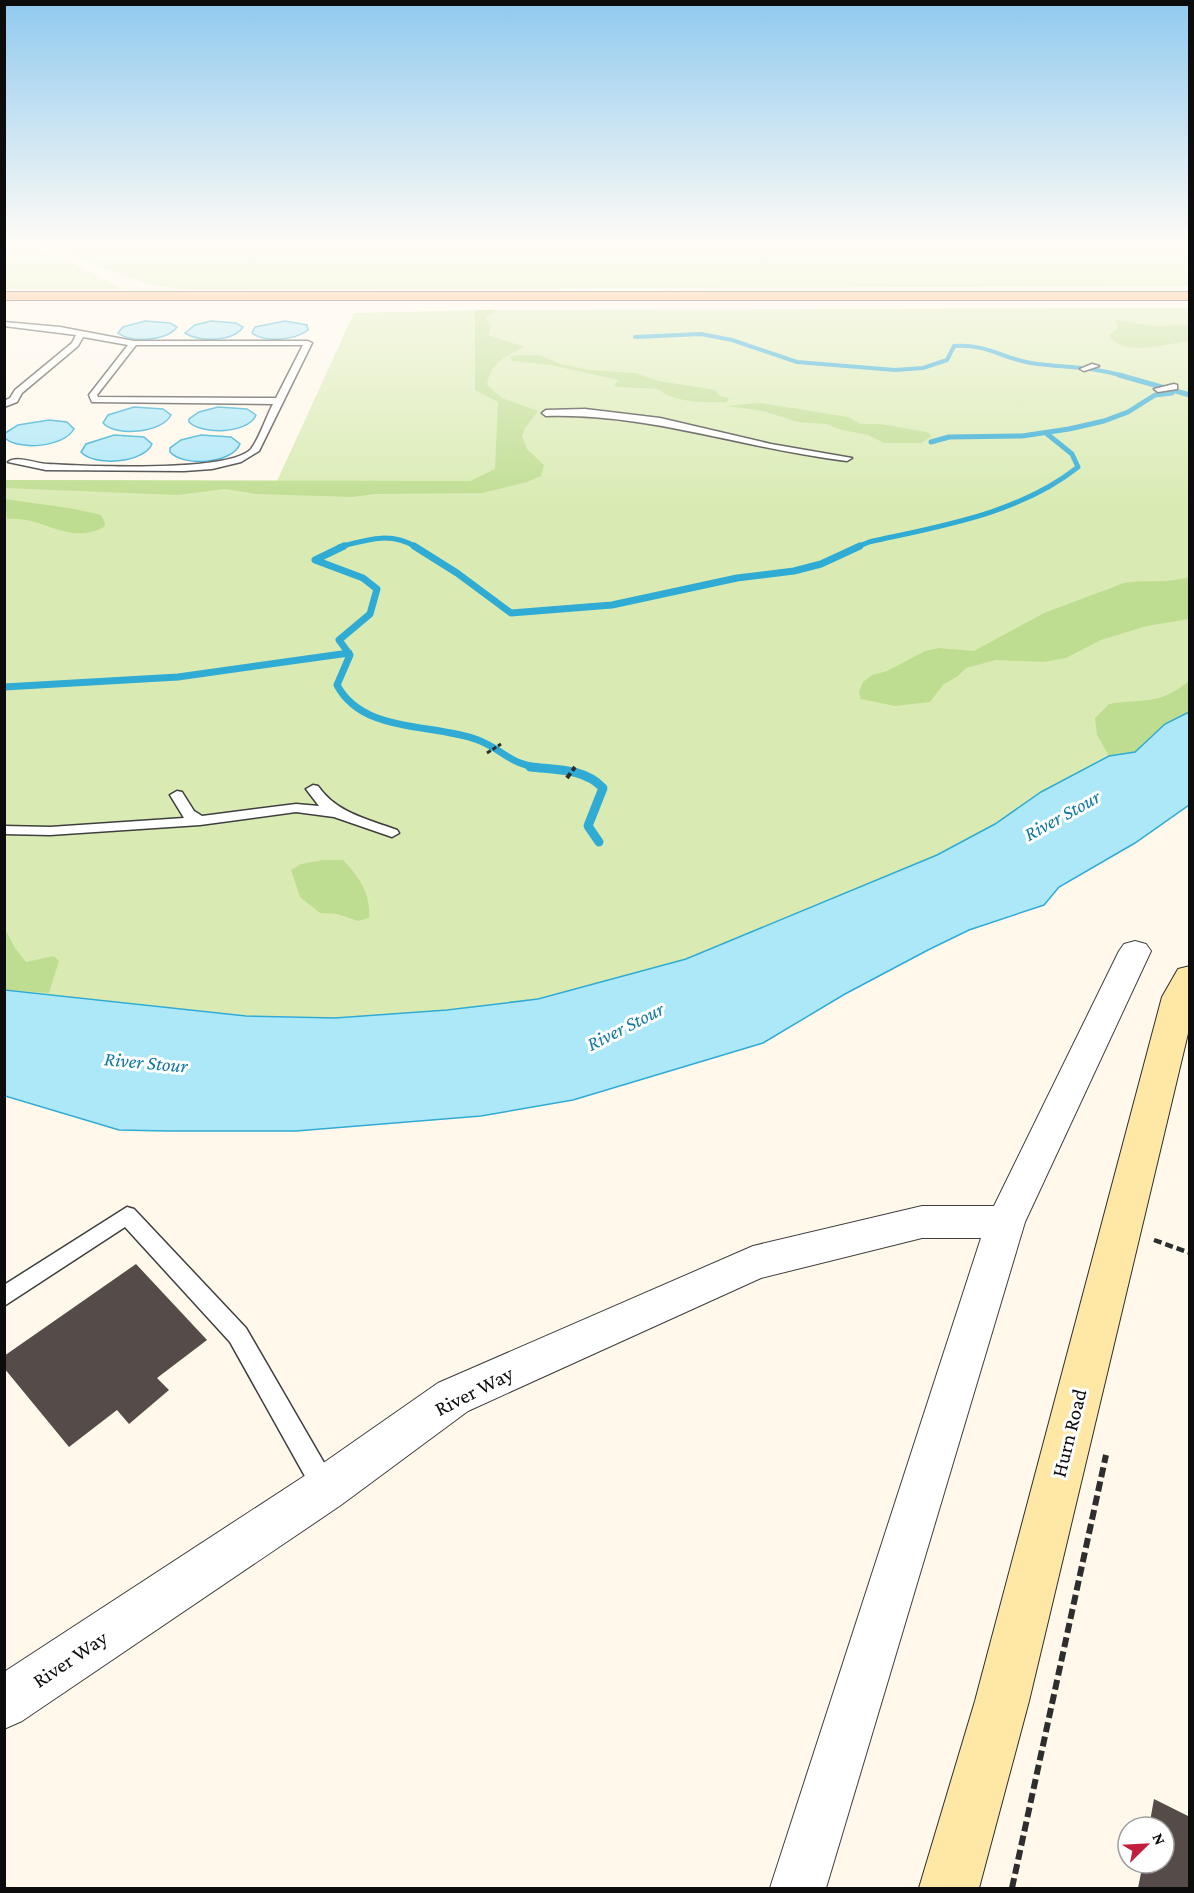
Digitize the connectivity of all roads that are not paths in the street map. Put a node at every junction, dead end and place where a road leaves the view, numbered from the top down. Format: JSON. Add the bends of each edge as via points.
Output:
{"nodes":[{"id":1,"x":65,"y":330,"type":"edge"},
{"id":2,"x":81,"y":334,"type":"junction"},
{"id":3,"x":134,"y":343,"type":"junction"},
{"id":4,"x":1095,"y":366,"type":"dead end"},
{"id":5,"x":1084,"y":369,"type":"dead end"},
{"id":6,"x":1174,"y":387,"type":"dead end"},
{"id":7,"x":1158,"y":389,"type":"dead end"},
{"id":8,"x":279,"y":401,"type":"junction"},
{"id":9,"x":4,"y":404,"type":"edge"},
{"id":10,"x":546,"y":413,"type":"dead end"},
{"id":11,"x":847,"y":458,"type":"dead end"},
{"id":12,"x":13,"y":462,"type":"dead end"},
{"id":13,"x":313,"y":789,"type":"dead end"},
{"id":14,"x":177,"y":795,"type":"dead end"},
{"id":15,"x":336,"y":813,"type":"junction"},
{"id":16,"x":200,"y":821,"type":"junction"},
{"id":17,"x":4,"y":830,"type":"edge"},
{"id":18,"x":392,"y":833,"type":"dead end"},
{"id":19,"x":1135,"y":951,"type":"dead end"},
{"id":20,"x":1190,"y":977,"type":"edge"},
{"id":21,"x":1006,"y":1222,"type":"junction"},
{"id":22,"x":4,"y":1297,"type":"edge"},
{"id":23,"x":325,"y":1489,"type":"junction"},
{"id":24,"x":4,"y":1703,"type":"edge"},
{"id":25,"x":798,"y":1888,"type":"edge"},
{"id":26,"x":949,"y":1888,"type":"edge"}],
"edges":[{"from":1,"to":2,"type":"lane"},
{"from":2,"to":3,"type":"lane"},
{"from":2,"to":9,"type":"lane","via":[[14,400]]},
{"from":3,"to":8,"type":"lane","via":[[308,343]]},
{"from":3,"to":8,"type":"lane","via":[[93,395],[94,400]]},
{"from":4,"to":5,"type":"lane"},
{"from":6,"to":7,"type":"lane"},
{"from":8,"to":12,"type":"lane","via":[[254,451],[224,465],[46,467]]},
{"from":10,"to":11,"type":"lane","via":[[630,414],[790,451]]},
{"from":13,"to":15,"type":"lane"},
{"from":14,"to":16,"type":"lane","via":[[188,813]]},
{"from":15,"to":16,"type":"lane","via":[[296,808]]},
{"from":15,"to":18,"type":"lane"},
{"from":16,"to":17,"type":"lane","via":[[50,831]]},
{"from":19,"to":21,"type":"street"},
{"from":20,"to":26,"type":"main road","name":"Hurn Road","via":[[1179,997],[1002,1701]]},
{"from":21,"to":23,"type":"street","name":"River Way","via":[[922,1222],[753,1263],[453,1397]]},
{"from":21,"to":25,"type":"street"},
{"from":22,"to":23,"type":"lane","via":[[127,1215],[238,1335]]},
{"from":23,"to":24,"type":"street","name":"River Way"}]}
